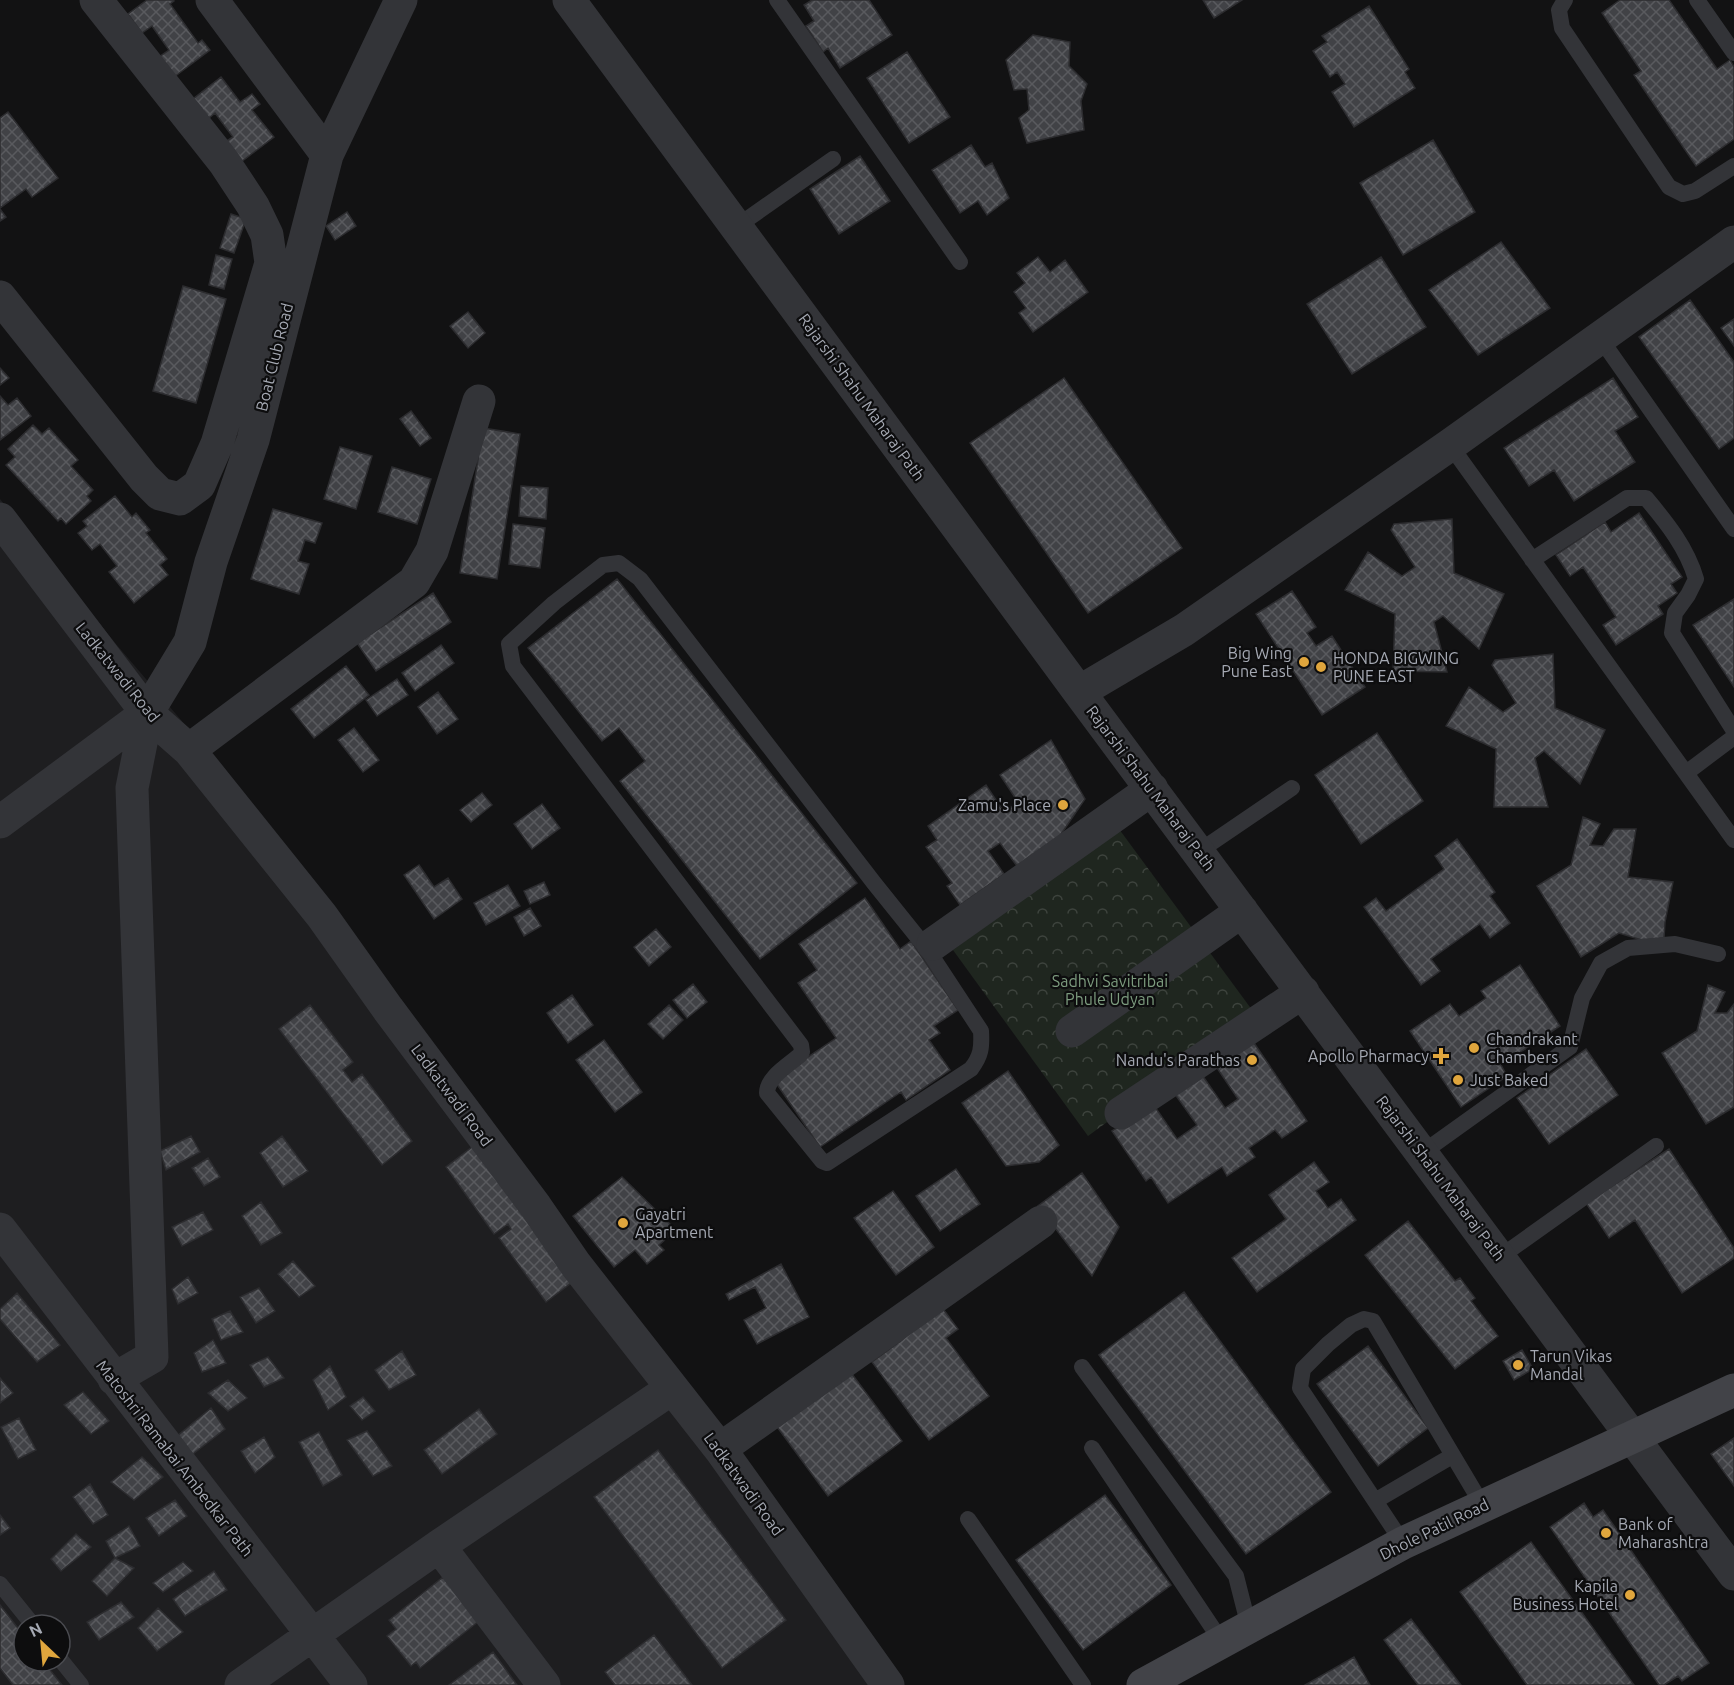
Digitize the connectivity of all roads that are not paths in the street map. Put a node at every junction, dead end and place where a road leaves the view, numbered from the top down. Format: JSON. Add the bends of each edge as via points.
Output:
{"nodes":[{"id":1,"x":96,"y":0,"type":"edge"},
{"id":2,"x":212,"y":0,"type":"edge"},
{"id":3,"x":402,"y":0,"type":"edge"},
{"id":4,"x":569,"y":0,"type":"edge"},
{"id":5,"x":777,"y":0,"type":"edge"},
{"id":6,"x":1565,"y":0,"type":"edge"},
{"id":7,"x":1697,"y":0,"type":"edge"},
{"id":8,"x":1734,"y":53,"type":"edge"},
{"id":9,"x":327,"y":155,"type":"junction"},
{"id":10,"x":833,"y":159,"type":"dead end"},
{"id":11,"x":1734,"y":166,"type":"edge"},
{"id":12,"x":736,"y":227,"type":"junction"},
{"id":13,"x":267,"y":235,"type":"junction"},
{"id":14,"x":304,"y":239,"type":"junction"},
{"id":15,"x":1734,"y":242,"type":"edge"},
{"id":16,"x":960,"y":262,"type":"dead end"},
{"id":17,"x":0,"y":297,"type":"edge"},
{"id":18,"x":1600,"y":338,"type":"junction"},
{"id":19,"x":479,"y":401,"type":"dead end"},
{"id":20,"x":1450,"y":445,"type":"junction"},
{"id":21,"x":0,"y":519,"type":"edge"},
{"id":22,"x":1734,"y":529,"type":"edge"},
{"id":23,"x":1532,"y":560,"type":"junction"},
{"id":24,"x":1079,"y":692,"type":"junction"},
{"id":25,"x":147,"y":713,"type":"junction"},
{"id":26,"x":1734,"y":731,"type":"edge"},
{"id":27,"x":1734,"y":737,"type":"edge"},
{"id":28,"x":189,"y":750,"type":"junction"},
{"id":29,"x":1686,"y":773,"type":"junction"},
{"id":30,"x":1292,"y":788,"type":"dead end"},
{"id":31,"x":1152,"y":789,"type":"junction"},
{"id":32,"x":0,"y":822,"type":"edge"},
{"id":33,"x":1734,"y":840,"type":"edge"},
{"id":34,"x":1198,"y":852,"type":"junction"},
{"id":35,"x":1242,"y":911,"type":"junction"},
{"id":36,"x":930,"y":946,"type":"junction"},
{"id":37,"x":1718,"y":954,"type":"dead end"},
{"id":38,"x":1303,"y":992,"type":"junction"},
{"id":39,"x":1072,"y":1031,"type":"dead end"},
{"id":40,"x":1121,"y":1113,"type":"dead end"},
{"id":41,"x":1656,"y":1146,"type":"dead end"},
{"id":42,"x":1422,"y":1153,"type":"junction"},
{"id":43,"x":1041,"y":1222,"type":"dead end"},
{"id":44,"x":0,"y":1229,"type":"edge"},
{"id":45,"x":1500,"y":1257,"type":"junction"},
{"id":46,"x":1082,"y":1367,"type":"dead end"},
{"id":47,"x":114,"y":1379,"type":"junction"},
{"id":48,"x":671,"y":1389,"type":"junction"},
{"id":49,"x":1734,"y":1390,"type":"edge"},
{"id":50,"x":1634,"y":1437,"type":"junction"},
{"id":51,"x":1092,"y":1448,"type":"dead end"},
{"id":52,"x":720,"y":1449,"type":"junction"},
{"id":53,"x":1452,"y":1456,"type":"junction"},
{"id":54,"x":1375,"y":1501,"type":"junction"},
{"id":55,"x":1483,"y":1506,"type":"junction"},
{"id":56,"x":968,"y":1519,"type":"dead end"},
{"id":57,"x":1403,"y":1543,"type":"junction"},
{"id":58,"x":439,"y":1546,"type":"junction"},
{"id":59,"x":1734,"y":1574,"type":"edge"},
{"id":60,"x":0,"y":1584,"type":"edge"},
{"id":61,"x":23,"y":1613,"type":"edge"},
{"id":62,"x":1235,"y":1634,"type":"junction"},
{"id":63,"x":311,"y":1635,"type":"junction"},
{"id":64,"x":71,"y":1673,"type":"edge"},
{"id":65,"x":81,"y":1685,"type":"edge"},
{"id":66,"x":241,"y":1685,"type":"edge"},
{"id":67,"x":351,"y":1685,"type":"edge"},
{"id":68,"x":544,"y":1685,"type":"edge"},
{"id":69,"x":888,"y":1685,"type":"edge"},
{"id":70,"x":1083,"y":1685,"type":"edge"},
{"id":71,"x":1143,"y":1685,"type":"edge"}],
"edges":[{"from":1,"to":13,"type":"street","via":[[224,162]]},
{"from":2,"to":9,"type":"street"},
{"from":3,"to":9,"type":"street","name":"Boat Club Road"},
{"from":4,"to":12,"type":"street","name":"Rajarshi Shahu Maharaj Path"},
{"from":5,"to":16,"type":"lane"},
{"from":6,"to":11,"type":"lane","via":[[1559,10],[1562,28],[1669,187],[1683,194],[1695,191]]},
{"from":7,"to":8,"type":"lane"},
{"from":9,"to":14,"type":"street","name":"Boat Club Road"},
{"from":10,"to":12,"type":"lane"},
{"from":12,"to":24,"type":"street","name":"Rajarshi Shahu Maharaj Path"},
{"from":13,"to":14,"type":"street"},
{"from":13,"to":17,"type":"street","via":[[271,263],[217,444],[199,484],[180,499],[160,494],[144,477]]},
{"from":14,"to":25,"type":"street","name":"Boat Club Road","via":[[253,440],[211,562],[190,642]]},
{"from":15,"to":18,"type":"street"},
{"from":18,"to":20,"type":"street"},
{"from":18,"to":22,"type":"lane"},
{"from":19,"to":28,"type":"street","via":[[432,551],[414,582]]},
{"from":20,"to":23,"type":"lane"},
{"from":20,"to":24,"type":"street","via":[[1184,630]]},
{"from":21,"to":25,"type":"street","name":"Ladkatwadi Road"},
{"from":23,"to":26,"type":"lane","via":[[1627,498],[1646,498],[1690,558],[1696,579],[1675,613],[1671,633]]},
{"from":23,"to":29,"type":"lane"},
{"from":24,"to":31,"type":"street","name":"Rajarshi Shahu Maharaj Path"},
{"from":25,"to":28,"type":"street","name":"Ladkatwadi Road"},
{"from":25,"to":32,"type":"street"},
{"from":25,"to":47,"type":"street","via":[[132,788],[152,1357]]},
{"from":27,"to":29,"type":"lane"},
{"from":28,"to":48,"type":"street","name":"Ladkatwadi Road","via":[[322,916]]},
{"from":29,"to":33,"type":"lane"},
{"from":30,"to":34,"type":"lane"},
{"from":31,"to":34,"type":"street","name":"Rajarshi Shahu Maharaj Path"},
{"from":31,"to":36,"type":"street"},
{"from":34,"to":35,"type":"street","name":"Rajarshi Shahu Maharaj Path"},
{"from":35,"to":38,"type":"street","name":"Rajarshi Shahu Maharaj Path"},
{"from":35,"to":39,"type":"street"},
{"from":36,"to":36,"type":"lane","via":[[981,1031],[980,1057],[971,1069],[824,1162],[767,1093],[772,1079],[800,1055],[801,1045],[513,666],[509,644],[603,565],[619,563],[640,579],[874,883]]},
{"from":37,"to":42,"type":"lane","via":[[1675,944],[1628,948],[1601,963],[1582,998],[1570,1047]]},
{"from":38,"to":40,"type":"street"},
{"from":38,"to":42,"type":"street","name":"Rajarshi Shahu Maharaj Path"},
{"from":41,"to":45,"type":"lane"},
{"from":42,"to":45,"type":"street","name":"Rajarshi Shahu Maharaj Path"},
{"from":43,"to":52,"type":"street"},
{"from":44,"to":47,"type":"street","name":"Matoshri Ramabai Ambedkar Path"},
{"from":45,"to":50,"type":"street","name":"Rajarshi Shahu Maharaj Path"},
{"from":46,"to":62,"type":"lane","via":[[1236,1576]]},
{"from":47,"to":63,"type":"street","name":"Matoshri Ramabai Ambedkar Path"},
{"from":48,"to":52,"type":"street","name":"Ladkatwadi Road"},
{"from":48,"to":58,"type":"street"},
{"from":49,"to":50,"type":"street","name":"Dhole Patil Road"},
{"from":50,"to":55,"type":"street","name":"Dhole Patil Road"},
{"from":50,"to":59,"type":"street","name":"Rajarshi Shahu Maharaj Path"},
{"from":51,"to":62,"type":"lane"},
{"from":52,"to":69,"type":"street","name":"Ladkatwadi Road"},
{"from":53,"to":54,"type":"lane"},
{"from":53,"to":54,"type":"lane","via":[[1373,1321],[1364,1319],[1351,1325],[1303,1369],[1300,1388]]},
{"from":53,"to":55,"type":"lane"},
{"from":54,"to":57,"type":"lane"},
{"from":55,"to":57,"type":"street","name":"Dhole Patil Road"},
{"from":56,"to":70,"type":"lane"},
{"from":57,"to":62,"type":"street","name":"Dhole Patil Road"},
{"from":58,"to":63,"type":"street"},
{"from":58,"to":68,"type":"street"},
{"from":60,"to":61,"type":"lane"},
{"from":62,"to":71,"type":"street","name":"Dhole Patil Road"},
{"from":63,"to":66,"type":"street"},
{"from":63,"to":67,"type":"street","name":"Matoshri Ramabai Ambedkar Path"},
{"from":64,"to":65,"type":"lane"}]}
